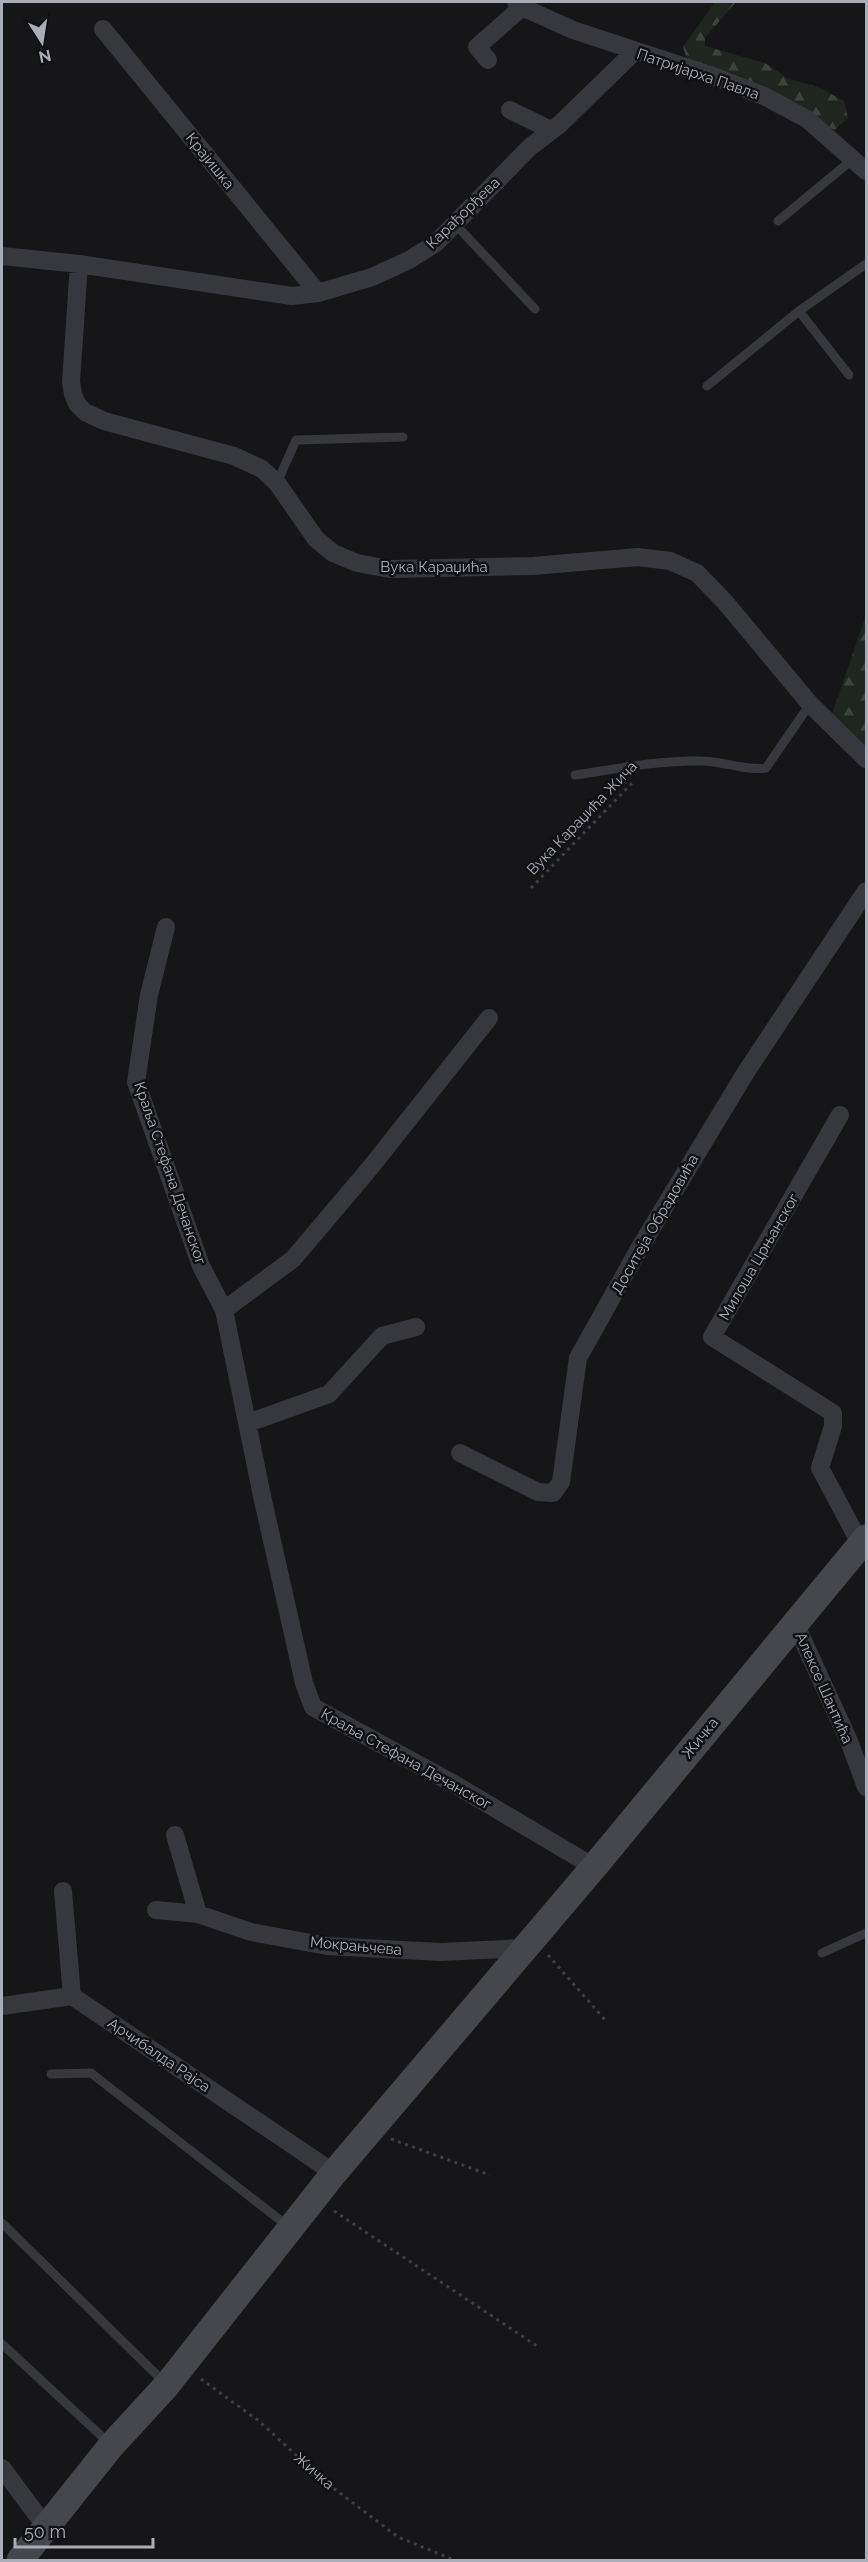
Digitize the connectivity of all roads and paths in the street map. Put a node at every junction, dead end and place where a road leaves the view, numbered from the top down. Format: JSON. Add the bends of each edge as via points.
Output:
{"nodes":[{"id":1,"x":519,"y":4,"type":"edge"},
{"id":2,"x":103,"y":29,"type":"dead end"},
{"id":3,"x":634,"y":52,"type":"junction"},
{"id":4,"x":488,"y":60,"type":"dead end"},
{"id":5,"x":510,"y":110,"type":"dead end"},
{"id":6,"x":551,"y":130,"type":"junction"},
{"id":7,"x":860,"y":165,"type":"edge"},
{"id":8,"x":778,"y":221,"type":"dead end"},
{"id":9,"x":455,"y":224,"type":"junction"},
{"id":10,"x":2,"y":256,"type":"edge"},
{"id":11,"x":79,"y":264,"type":"junction"},
{"id":12,"x":867,"y":264,"type":"edge"},
{"id":13,"x":318,"y":293,"type":"junction"},
{"id":14,"x":535,"y":309,"type":"dead end"},
{"id":15,"x":799,"y":311,"type":"junction"},
{"id":16,"x":849,"y":375,"type":"dead end"},
{"id":17,"x":707,"y":386,"type":"dead end"},
{"id":18,"x":403,"y":437,"type":"dead end"},
{"id":19,"x":277,"y":483,"type":"junction"},
{"id":20,"x":810,"y":705,"type":"junction"},
{"id":21,"x":867,"y":759,"type":"edge"},
{"id":22,"x":650,"y":764,"type":"junction"},
{"id":23,"x":575,"y":775,"type":"dead end"},
{"id":24,"x":531,"y":888,"type":"dead end"},
{"id":25,"x":867,"y":891,"type":"edge"},
{"id":26,"x":166,"y":927,"type":"dead end"},
{"id":27,"x":489,"y":1018,"type":"dead end"},
{"id":28,"x":840,"y":1115,"type":"dead end"},
{"id":29,"x":224,"y":1310,"type":"junction"},
{"id":30,"x":416,"y":1327,"type":"dead end"},
{"id":31,"x":248,"y":1423,"type":"junction"},
{"id":32,"x":460,"y":1453,"type":"dead end"},
{"id":33,"x":864,"y":1541,"type":"edge"},
{"id":34,"x":795,"y":1623,"type":"junction"},
{"id":35,"x":867,"y":1787,"type":"edge"},
{"id":36,"x":175,"y":1835,"type":"dead end"},
{"id":37,"x":594,"y":1867,"type":"junction"},
{"id":38,"x":63,"y":1891,"type":"dead end"},
{"id":39,"x":156,"y":1910,"type":"dead end"},
{"id":40,"x":198,"y":1914,"type":"junction"},
{"id":41,"x":867,"y":1933,"type":"edge"},
{"id":42,"x":529,"y":1943,"type":"junction"},
{"id":43,"x":822,"y":1953,"type":"dead end"},
{"id":44,"x":72,"y":1996,"type":"junction"},
{"id":45,"x":2,"y":2006,"type":"edge"},
{"id":46,"x":607,"y":2022,"type":"dead end"},
{"id":47,"x":51,"y":2074,"type":"dead end"},
{"id":48,"x":370,"y":2131,"type":"junction"},
{"id":49,"x":334,"y":2174,"type":"junction"},
{"id":50,"x":490,"y":2175,"type":"dead end"},
{"id":51,"x":315,"y":2198,"type":"junction"},
{"id":52,"x":2,"y":2223,"type":"edge"},
{"id":53,"x":290,"y":2229,"type":"junction"},
{"id":54,"x":2,"y":2344,"type":"edge"},
{"id":55,"x":537,"y":2346,"type":"dead end"},
{"id":56,"x":175,"y":2375,"type":"junction"},
{"id":57,"x":111,"y":2446,"type":"junction"},
{"id":58,"x":2,"y":2468,"type":"edge"},
{"id":59,"x":46,"y":2527,"type":"junction"},
{"id":60,"x":20,"y":2560,"type":"edge"},
{"id":61,"x":454,"y":2560,"type":"edge"}],
"edges":[{"from":1,"to":3,"type":"street","name":"Патријарха Павла","via":[[573,30]]},
{"from":1,"to":4,"type":"street","via":[[477,46]]},
{"from":2,"to":13,"type":"street","name":"Крајишка"},
{"from":3,"to":6,"type":"street","name":"Карађорђева"},
{"from":3,"to":7,"type":"street","name":"Патријарха Павла","via":[[764,96],[807,119]]},
{"from":5,"to":6,"type":"street"},
{"from":6,"to":9,"type":"street","name":"Карађорђева"},
{"from":7,"to":8,"type":"lane"},
{"from":9,"to":13,"type":"street","name":"Карађорђева","via":[[436,243],[409,260],[372,277]]},
{"from":9,"to":14,"type":"lane"},
{"from":10,"to":11,"type":"street","name":"Карађорђева"},
{"from":11,"to":13,"type":"street","name":"Карађорђева","via":[[292,296]]},
{"from":11,"to":19,"type":"street","name":"Вука Караџића","via":[[71,382],[77,404],[104,421],[234,456],[262,470]]},
{"from":12,"to":15,"type":"lane"},
{"from":15,"to":16,"type":"lane"},
{"from":15,"to":17,"type":"lane"},
{"from":18,"to":19,"type":"lane","via":[[296,440]]},
{"from":19,"to":20,"type":"street","name":"Вука Караџића","via":[[316,539],[333,553],[357,563],[390,569],[533,566],[638,557],[670,561],[697,573]]},
{"from":20,"to":21,"type":"street","name":"Вука Караџића"},
{"from":20,"to":22,"type":"lane","via":[[766,768],[751,770],[705,761]]},
{"from":22,"to":23,"type":"lane"},
{"from":22,"to":24,"type":"path","name":"Вука Караџића Жича"},
{"from":25,"to":32,"type":"street","name":"Доситеја Обрадовића","via":[[746,1072],[578,1358],[561,1482],[553,1493],[538,1491]]},
{"from":26,"to":29,"type":"street","name":"Краља Стефана Дечанског","via":[[149,995],[136,1082],[201,1266]]},
{"from":27,"to":29,"type":"street","via":[[293,1259]]},
{"from":28,"to":33,"type":"street","name":"Милоша Црњанског","via":[[712,1337],[832,1413],[833,1426],[820,1468]]},
{"from":29,"to":31,"type":"street","name":"Краља Стефана Дечанског"},
{"from":30,"to":31,"type":"street","via":[[382,1336],[330,1394]]},
{"from":31,"to":37,"type":"street","name":"Краља Стефана Дечанског","via":[[304,1683],[313,1707]]},
{"from":33,"to":34,"type":"main road","name":"Жичка"},
{"from":34,"to":35,"type":"street","name":"Алексе Шантића"},
{"from":34,"to":37,"type":"main road","name":"Жичка"},
{"from":36,"to":40,"type":"street"},
{"from":37,"to":42,"type":"main road","name":"Жичка"},
{"from":38,"to":44,"type":"street"},
{"from":39,"to":40,"type":"street","name":"Мокрањчева"},
{"from":40,"to":42,"type":"street","name":"Мокрањчева","via":[[251,1932],[327,1946],[441,1952]]},
{"from":41,"to":43,"type":"lane"},
{"from":42,"to":46,"type":"path"},
{"from":42,"to":48,"type":"main road","name":"Жичка"},
{"from":44,"to":45,"type":"street"},
{"from":44,"to":49,"type":"street","name":"Арчибалда Рајса"},
{"from":47,"to":53,"type":"lane","via":[[91,2073]]},
{"from":48,"to":49,"type":"main road","name":"Жичка"},
{"from":48,"to":50,"type":"path"},
{"from":49,"to":51,"type":"main road","name":"Жичка"},
{"from":51,"to":53,"type":"main road","name":"Жичка"},
{"from":51,"to":55,"type":"path"},
{"from":52,"to":56,"type":"lane"},
{"from":53,"to":56,"type":"main road","name":"Жичка"},
{"from":54,"to":57,"type":"lane"},
{"from":56,"to":57,"type":"main road","name":"Жичка"},
{"from":56,"to":61,"type":"path","name":"Жичка","via":[[259,2421],[324,2481],[398,2537]]},
{"from":57,"to":59,"type":"main road","name":"Жичка"},
{"from":58,"to":59,"type":"street"},
{"from":59,"to":60,"type":"main road","name":"Жичка"}]}
